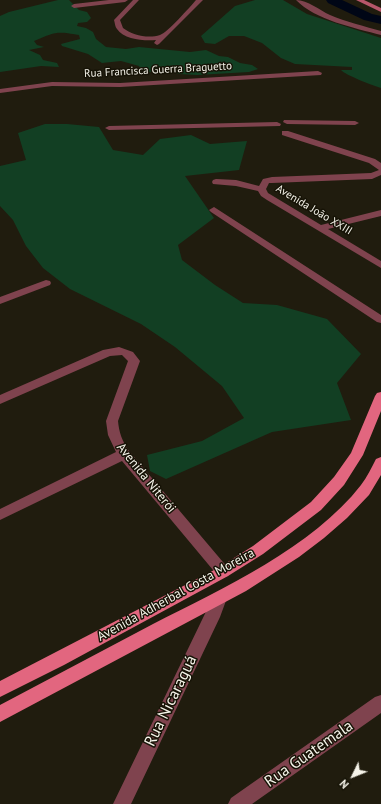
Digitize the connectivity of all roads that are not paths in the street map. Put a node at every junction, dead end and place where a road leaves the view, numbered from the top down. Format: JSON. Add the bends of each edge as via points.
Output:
{"nodes":[{"id":1,"x":125,"y":0,"type":"edge"},
{"id":2,"x":136,"y":0,"type":"edge"},
{"id":3,"x":200,"y":0,"type":"edge"},
{"id":4,"x":299,"y":0,"type":"edge"},
{"id":5,"x":360,"y":0,"type":"edge"},
{"id":6,"x":74,"y":6,"type":"dead end"},
{"id":7,"x":381,"y":10,"type":"edge"},
{"id":8,"x":381,"y":33,"type":"edge"},
{"id":9,"x":162,"y":37,"type":"junction"},
{"id":10,"x":156,"y":44,"type":"dead end"},
{"id":11,"x":318,"y":73,"type":"dead end"},
{"id":12,"x":0,"y":91,"type":"edge"},
{"id":13,"x":287,"y":122,"type":"junction"},
{"id":14,"x":310,"y":122,"type":"junction"},
{"id":15,"x":355,"y":122,"type":"dead end"},
{"id":16,"x":277,"y":124,"type":"junction"},
{"id":17,"x":109,"y":128,"type":"dead end"},
{"id":18,"x":296,"y":128,"type":"junction"},
{"id":19,"x":286,"y":133,"type":"junction"},
{"id":20,"x":309,"y":140,"type":"junction"},
{"id":21,"x":381,"y":168,"type":"edge"},
{"id":22,"x":381,"y":172,"type":"edge"},
{"id":23,"x":216,"y":182,"type":"dead end"},
{"id":24,"x":262,"y":189,"type":"junction"},
{"id":25,"x":214,"y":210,"type":"dead end"},
{"id":26,"x":381,"y":213,"type":"edge"},
{"id":27,"x":319,"y":228,"type":"junction"},
{"id":28,"x":381,"y":265,"type":"edge"},
{"id":29,"x":46,"y":283,"type":"dead end"},
{"id":30,"x":0,"y":301,"type":"edge"},
{"id":31,"x":381,"y":320,"type":"edge"},
{"id":32,"x":2,"y":397,"type":"edge"},
{"id":33,"x":381,"y":397,"type":"edge"},
{"id":34,"x":124,"y":454,"type":"junction"},
{"id":35,"x":381,"y":462,"type":"edge"},
{"id":36,"x":0,"y":515,"type":"edge"},
{"id":37,"x":223,"y":572,"type":"junction"},
{"id":38,"x":220,"y":598,"type":"junction"},
{"id":39,"x":0,"y":689,"type":"edge"},
{"id":40,"x":381,"y":703,"type":"edge"},
{"id":41,"x":0,"y":714,"type":"edge"},
{"id":42,"x":122,"y":804,"type":"edge"},
{"id":43,"x":237,"y":804,"type":"edge"}],
"edges":[{"from":1,"to":6,"type":"street"},
{"from":2,"to":9,"type":"street","via":[[117,20],[120,29],[129,35],[145,38]]},
{"from":3,"to":9,"type":"street"},
{"from":4,"to":8,"type":"street","via":[[323,15]]},
{"from":5,"to":7,"type":"main road"},
{"from":9,"to":10,"type":"street"},
{"from":11,"to":12,"type":"street","name":"Rua Francisca Guerra Braguetto","via":[[120,85],[52,84]]},
{"from":13,"to":14,"type":"street"},
{"from":13,"to":16,"type":"street"},
{"from":13,"to":18,"type":"street","via":[[294,124]]},
{"from":14,"to":15,"type":"street"},
{"from":14,"to":18,"type":"street"},
{"from":16,"to":17,"type":"street"},
{"from":16,"to":19,"type":"street","via":[[275,129]]},
{"from":18,"to":19,"type":"street"},
{"from":18,"to":20,"type":"street"},
{"from":19,"to":20,"type":"street"},
{"from":20,"to":21,"type":"street","via":[[372,161]]},
{"from":22,"to":24,"type":"street","name":"Avenida João XXIII","via":[[372,176],[272,180],[266,181]]},
{"from":23,"to":24,"type":"street","via":[[236,183]]},
{"from":24,"to":27,"type":"street","name":"Avenida João XXIII","via":[[264,194]]},
{"from":25,"to":31,"type":"street"},
{"from":26,"to":27,"type":"street"},
{"from":27,"to":28,"type":"street","name":"Avenida João XXIII"},
{"from":29,"to":30,"type":"street"},
{"from":32,"to":34,"type":"street","name":"Avenida Niterói","via":[[95,357],[117,350],[126,352],[134,361],[112,421],[115,440]]},
{"from":33,"to":37,"type":"main road","name":"Avenida Adherbal Costa Moreira","via":[[357,455],[339,481],[316,506],[258,550]]},
{"from":34,"to":36,"type":"street"},
{"from":34,"to":37,"type":"street","name":"Avenida Niterói"},
{"from":35,"to":38,"type":"main road","name":"Avenida Adherbal Costa Moreira","via":[[365,490],[337,519],[279,564]]},
{"from":37,"to":39,"type":"main road","name":"Avenida Adherbal Costa Moreira"},
{"from":38,"to":41,"type":"main road","name":"Avenida Adherbal Costa Moreira"},
{"from":38,"to":42,"type":"street","name":"Rua Nicaraguá"},
{"from":40,"to":43,"type":"street","name":"Rua Guatemala"}]}
